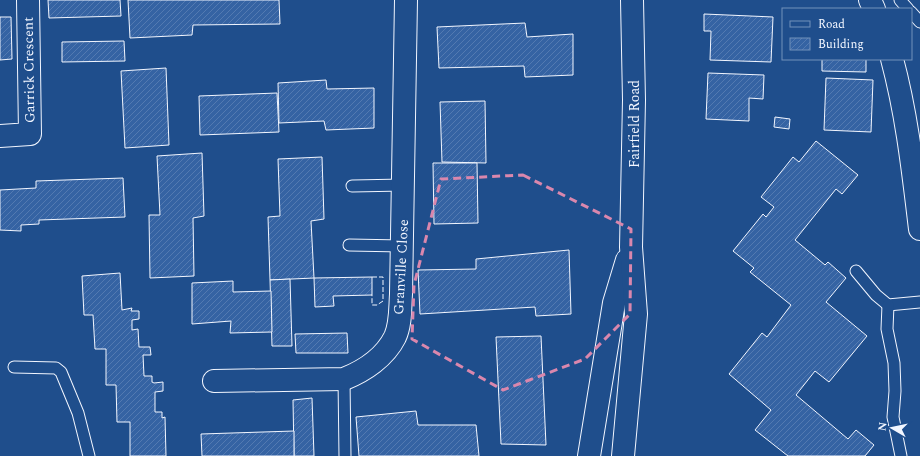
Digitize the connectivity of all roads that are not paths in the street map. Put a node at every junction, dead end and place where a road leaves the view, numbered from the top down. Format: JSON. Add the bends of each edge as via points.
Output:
{"nodes":[{"id":1,"x":28,"y":0,"type":"edge"},
{"id":2,"x":406,"y":0,"type":"edge"},
{"id":3,"x":632,"y":0,"type":"edge"},
{"id":4,"x":900,"y":0,"type":"edge"},
{"id":5,"x":907,"y":8,"type":"edge"},
{"id":6,"x":912,"y":13,"type":"edge"},
{"id":7,"x":920,"y":22,"type":"edge"},
{"id":8,"x":892,"y":60,"type":"edge"},
{"id":9,"x":0,"y":136,"type":"edge"},
{"id":10,"x":404,"y":185,"type":"junction"},
{"id":11,"x":352,"y":186,"type":"dead end"},
{"id":12,"x":920,"y":229,"type":"edge"},
{"id":13,"x":349,"y":245,"type":"dead end"},
{"id":14,"x":403,"y":246,"type":"junction"},
{"id":15,"x":631,"y":247,"type":"junction"},
{"id":16,"x":856,"y":271,"type":"dead end"},
{"id":17,"x":920,"y":302,"type":"edge"},
{"id":18,"x":888,"y":305,"type":"junction"},
{"id":19,"x":14,"y":367,"type":"dead end"},
{"id":20,"x":344,"y":379,"type":"junction"},
{"id":21,"x":214,"y":381,"type":"dead end"},
{"id":22,"x":89,"y":456,"type":"edge"},
{"id":23,"x":345,"y":456,"type":"edge"},
{"id":24,"x":589,"y":456,"type":"edge"},
{"id":25,"x":623,"y":456,"type":"edge"},
{"id":26,"x":901,"y":456,"type":"edge"}],
"edges":[{"from":1,"to":9,"type":"main road","name":"Garrick Crescent","via":[[30,134]]},
{"from":2,"to":10,"type":"main road","name":"Granville Close"},
{"from":3,"to":15,"type":"main road","name":"Fairfield Road","via":[[634,100]]},
{"from":4,"to":5,"type":"lane"},
{"from":6,"to":7,"type":"lane"},
{"from":8,"to":12,"type":"main road","via":[[909,133]]},
{"from":10,"to":11,"type":"lane"},
{"from":10,"to":14,"type":"main road","name":"Granville Close"},
{"from":13,"to":14,"type":"lane"},
{"from":14,"to":20,"type":"main road","name":"Granville Close","via":[[400,314],[395,336],[374,362]]},
{"from":15,"to":24,"type":"main road","name":"Fairfield Road","via":[[614,303]]},
{"from":15,"to":25,"type":"main road","name":"Fairfield Road","via":[[636,314]]},
{"from":16,"to":18,"type":"lane"},
{"from":17,"to":18,"type":"lane"},
{"from":18,"to":26,"type":"lane","via":[[887,329],[894,363],[893,417]]},
{"from":19,"to":22,"type":"lane","via":[[56,368],[62,372],[78,414]]},
{"from":20,"to":21,"type":"main road","name":"Granville Close"},
{"from":20,"to":23,"type":"lane"}]}
